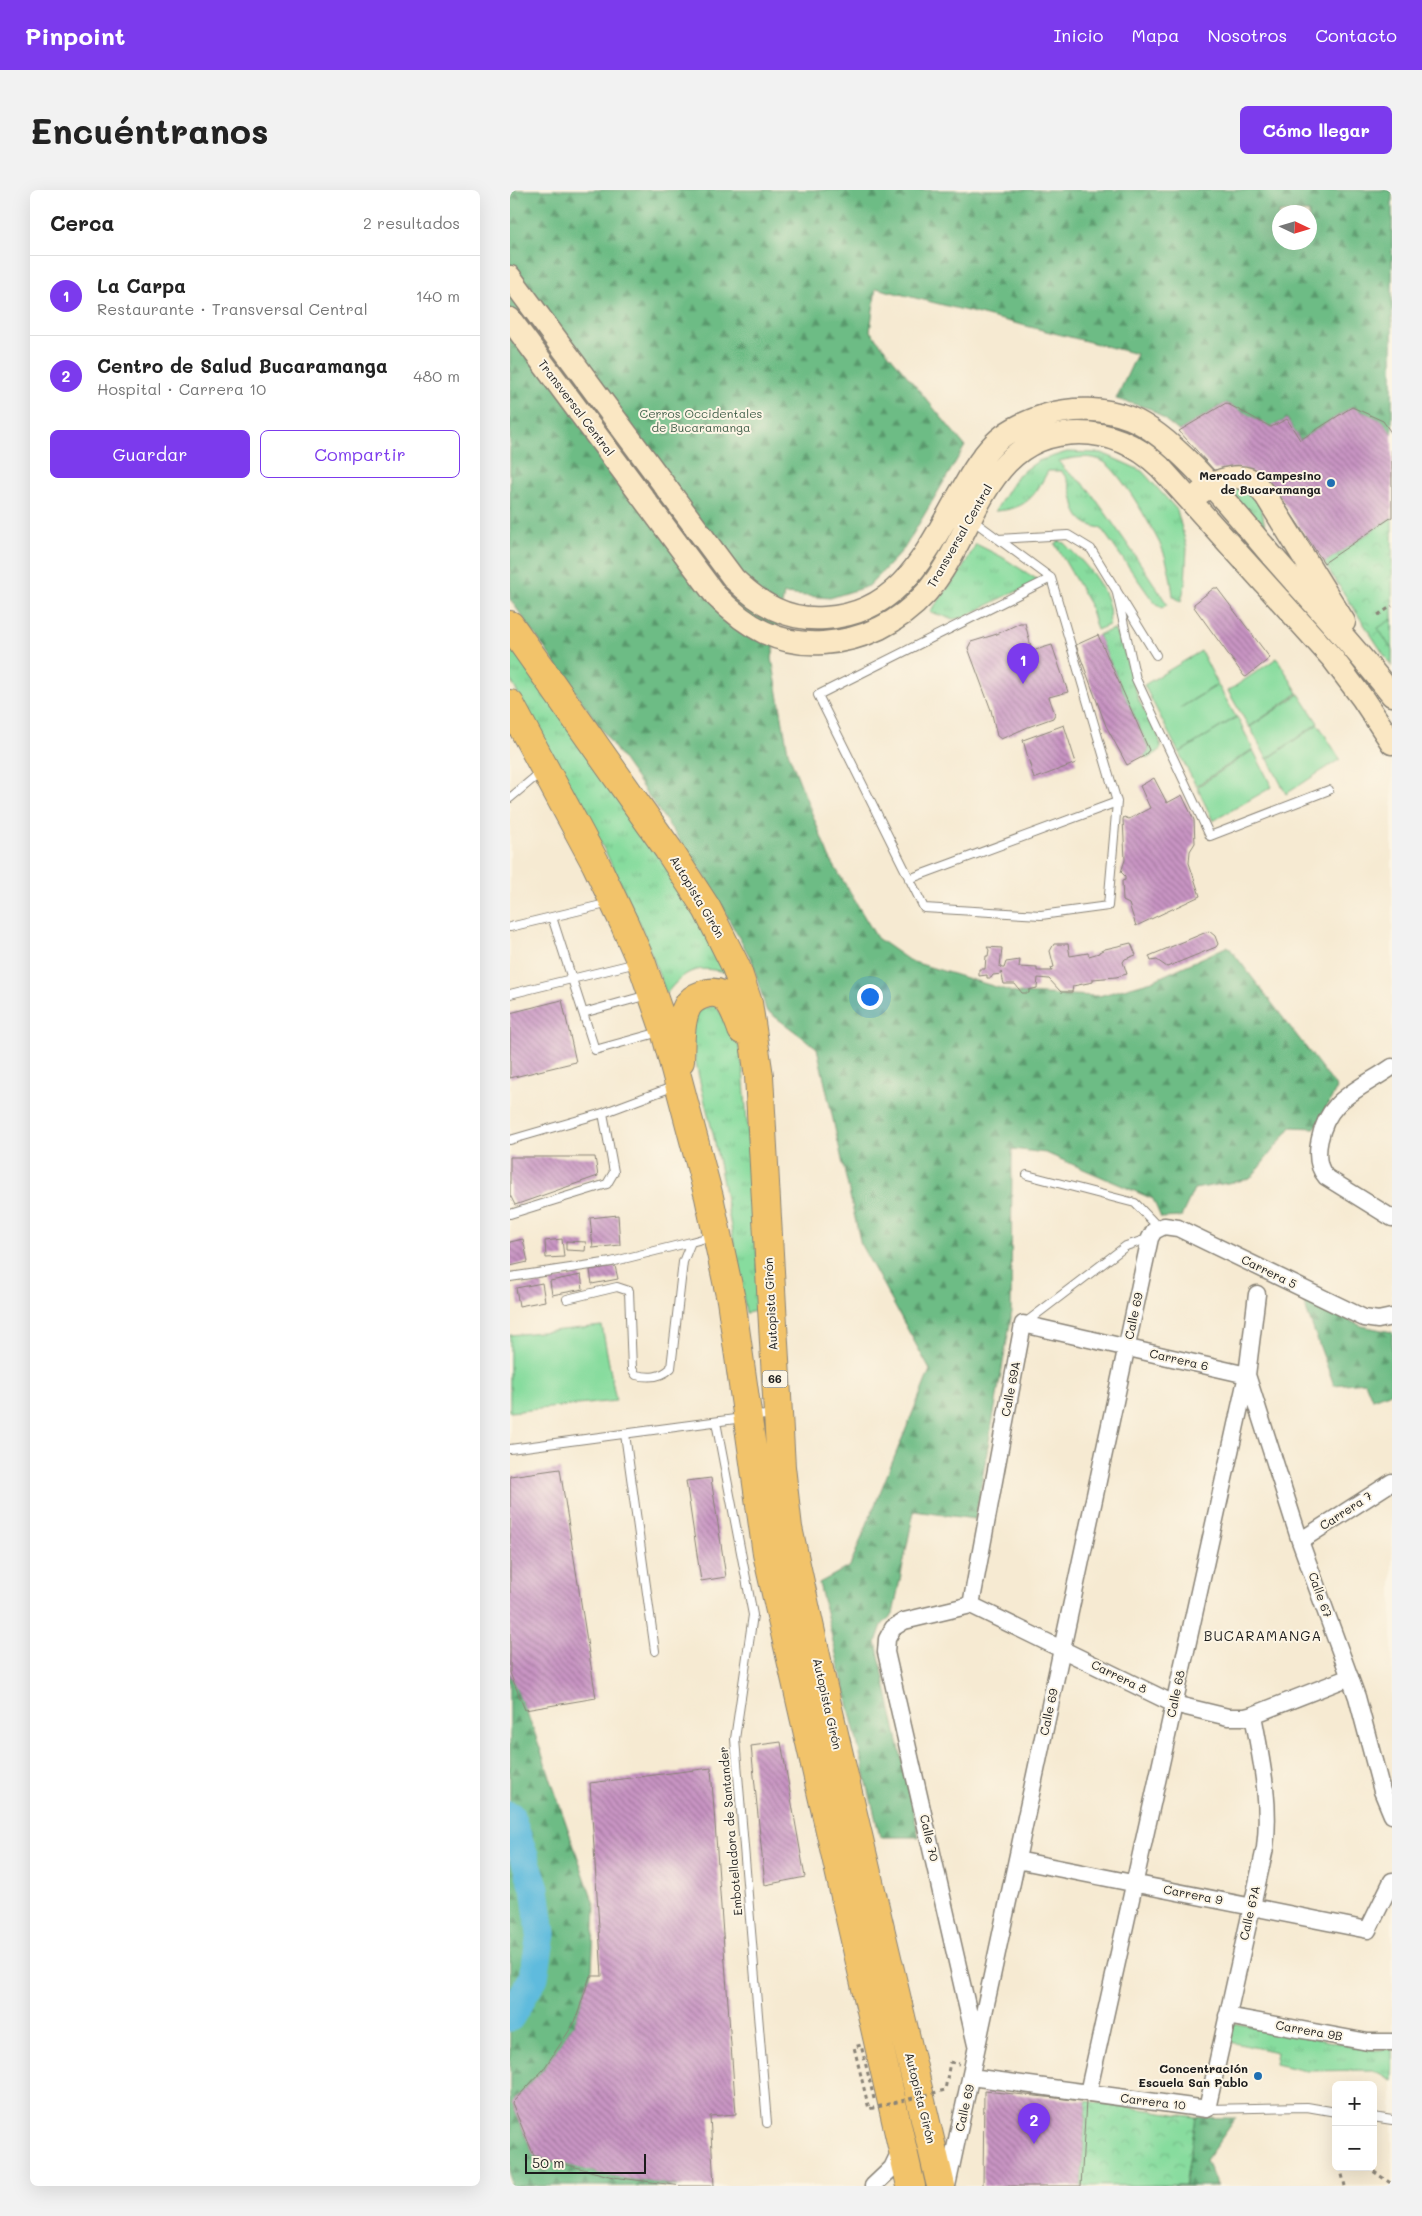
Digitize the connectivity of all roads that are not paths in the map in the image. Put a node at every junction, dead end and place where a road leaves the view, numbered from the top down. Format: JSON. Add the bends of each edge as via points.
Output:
{"nodes":[{"id":1,"x":510,"y":277,"type":"edge"},
{"id":2,"x":510,"y":319,"type":"edge"},
{"id":3,"x":1209,"y":485,"type":"junction"},
{"id":4,"x":1191,"y":502,"type":"junction"},
{"id":5,"x":970,"y":519,"type":"junction"},
{"id":6,"x":938,"y":530,"type":"junction"},
{"id":7,"x":998,"y":539,"type":"junction"},
{"id":8,"x":958,"y":542,"type":"junction"},
{"id":9,"x":1051,"y":578,"type":"junction"},
{"id":10,"x":1116,"y":589,"type":"junction"},
{"id":11,"x":510,"y":625,"type":"edge"},
{"id":12,"x":1156,"y":655,"type":"dead end"},
{"id":13,"x":1377,"y":676,"type":"junction"},
{"id":14,"x":1392,"y":695,"type":"edge"},
{"id":15,"x":510,"y":704,"type":"edge"},
{"id":16,"x":1392,"y":743,"type":"edge"},
{"id":17,"x":545,"y":769,"type":"junction"},
{"id":18,"x":1329,"y":790,"type":"dead end"},
{"id":19,"x":510,"y":798,"type":"edge"},
{"id":20,"x":1117,"y":802,"type":"junction"},
{"id":21,"x":909,"y":879,"type":"junction"},
{"id":22,"x":614,"y":902,"type":"junction"},
{"id":23,"x":552,"y":917,"type":"junction"},
{"id":24,"x":510,"y":927,"type":"edge"},
{"id":25,"x":641,"y":962,"type":"junction"},
{"id":26,"x":572,"y":979,"type":"junction"},
{"id":27,"x":510,"y":994,"type":"edge"},
{"id":28,"x":653,"y":994,"type":"junction"},
{"id":29,"x":583,"y":1012,"type":"junction"},
{"id":30,"x":665,"y":1031,"type":"junction"},
{"id":31,"x":1392,"y":1067,"type":"edge"},
{"id":32,"x":759,"y":1076,"type":"junction"},
{"id":33,"x":679,"y":1084,"type":"junction"},
{"id":34,"x":602,"y":1113,"type":"junction"},
{"id":35,"x":510,"y":1140,"type":"edge"},
{"id":36,"x":1027,"y":1175,"type":"dead end"},
{"id":37,"x":510,"y":1214,"type":"edge"},
{"id":38,"x":1392,"y":1218,"type":"edge"},
{"id":39,"x":1155,"y":1233,"type":"junction"},
{"id":40,"x":718,"y":1235,"type":"junction"},
{"id":41,"x":691,"y":1242,"type":"junction"},
{"id":42,"x":510,"y":1277,"type":"edge"},
{"id":43,"x":1257,"y":1294,"type":"dead end"},
{"id":44,"x":567,"y":1299,"type":"dead end"},
{"id":45,"x":1392,"y":1317,"type":"edge"},
{"id":46,"x":1024,"y":1324,"type":"junction"},
{"id":47,"x":1127,"y":1348,"type":"junction"},
{"id":48,"x":1247,"y":1375,"type":"junction"},
{"id":49,"x":777,"y":1414,"type":"junction"},
{"id":50,"x":747,"y":1418,"type":"junction"},
{"id":51,"x":716,"y":1422,"type":"junction"},
{"id":52,"x":624,"y":1434,"type":"junction"},
{"id":53,"x":510,"y":1449,"type":"edge"},
{"id":54,"x":1392,"y":1482,"type":"edge"},
{"id":55,"x":1300,"y":1541,"type":"junction"},
{"id":56,"x":971,"y":1605,"type":"junction"},
{"id":57,"x":1062,"y":1650,"type":"junction"},
{"id":58,"x":655,"y":1651,"type":"dead end"},
{"id":59,"x":1350,"y":1677,"type":"junction"},
{"id":60,"x":1174,"y":1704,"type":"junction"},
{"id":61,"x":1253,"y":1715,"type":"junction"},
{"id":62,"x":1392,"y":1815,"type":"edge"},
{"id":63,"x":1018,"y":1860,"type":"junction"},
{"id":64,"x":1392,"y":1881,"type":"edge"},
{"id":65,"x":1135,"y":1884,"type":"junction"},
{"id":66,"x":1252,"y":1907,"type":"junction"},
{"id":67,"x":1227,"y":2016,"type":"junction"},
{"id":68,"x":1392,"y":2042,"type":"edge"},
{"id":69,"x":977,"y":2049,"type":"junction"},
{"id":70,"x":971,"y":2077,"type":"junction"},
{"id":71,"x":1088,"y":2093,"type":"junction"},
{"id":72,"x":1208,"y":2108,"type":"junction"},
{"id":73,"x":1332,"y":2111,"type":"edge"},
{"id":74,"x":1377,"y":2118,"type":"edge"},
{"id":75,"x":1392,"y":2120,"type":"edge"},
{"id":76,"x":767,"y":2123,"type":"dead end"},
{"id":77,"x":902,"y":2147,"type":"junction"},
{"id":78,"x":873,"y":2186,"type":"edge"},
{"id":79,"x":911,"y":2186,"type":"edge"},
{"id":80,"x":941,"y":2186,"type":"edge"},
{"id":81,"x":947,"y":2186,"type":"edge"}],
"edges":[{"from":1,"to":6,"type":"main road","name":"Transversal Central","via":[[734,579],[769,607],[791,616],[816,619],[841,617],[862,610],[884,599],[904,583]]},
{"from":2,"to":8,"type":"main road","name":"Transversal Central","via":[[716,596],[737,617],[753,627],[792,641],[815,643],[854,639],[873,632],[890,623],[926,592]]},
{"from":3,"to":4,"type":"main road"},
{"from":3,"to":6,"type":"main road","name":"Transversal Central","via":[[1144,425],[1118,414],[1070,410],[1040,417],[1003,436],[974,470]]},
{"from":3,"to":13,"type":"main road","name":"Transversal Central"},
{"from":3,"to":13,"type":"main road","via":[[1236,478],[1249,479],[1266,496]]},
{"from":4,"to":5,"type":"main road","name":"Transversal Central","via":[[1147,455],[1130,444],[1108,436],[1070,433],[1032,443],[1012,456],[994,477]]},
{"from":4,"to":16,"type":"main road","name":"Transversal Central","via":[[1332,659]]},
{"from":5,"to":7,"type":"lane"},
{"from":5,"to":8,"type":"main road","name":"Transversal Central"},
{"from":6,"to":8,"type":"main road"},
{"from":7,"to":9,"type":"lane"},
{"from":7,"to":10,"type":"lane","via":[[1068,535],[1091,549]]},
{"from":9,"to":20,"type":"lane"},
{"from":9,"to":21,"type":"lane","via":[[818,695]]},
{"from":10,"to":12,"type":"lane"},
{"from":10,"to":18,"type":"lane","via":[[1136,679],[1210,836]]},
{"from":11,"to":32,"type":"highway","name":"Autopista Girón","number":"66","via":[[668,849],[721,935],[748,1003]]},
{"from":13,"to":14,"type":"main road","name":"Transversal Central"},
{"from":15,"to":17,"type":"highway","name":"Autopista Girón"},
{"from":17,"to":19,"type":"lane"},
{"from":17,"to":22,"type":"highway","name":"Autopista Girón"},
{"from":20,"to":21,"type":"lane"},
{"from":20,"to":21,"type":"lane","via":[[1108,906],[1041,916],[924,908]]},
{"from":22,"to":23,"type":"lane"},
{"from":22,"to":25,"type":"highway","name":"Autopista Girón"},
{"from":23,"to":24,"type":"lane"},
{"from":23,"to":26,"type":"lane"},
{"from":25,"to":26,"type":"lane"},
{"from":25,"to":28,"type":"highway","name":"Autopista Girón"},
{"from":26,"to":27,"type":"lane"},
{"from":26,"to":29,"type":"lane"},
{"from":28,"to":29,"type":"lane"},
{"from":28,"to":30,"type":"highway","name":"Autopista Girón"},
{"from":29,"to":30,"type":"lane","via":[[595,1050]]},
{"from":30,"to":33,"type":"highway","name":"Autopista Girón"},
{"from":31,"to":38,"type":"street","via":[[1338,1104],[1320,1140],[1317,1161],[1326,1177]]},
{"from":32,"to":33,"type":"highway","via":[[730,1000],[723,995],[708,993],[692,1000],[685,1014]]},
{"from":32,"to":49,"type":"highway","name":"Autopista Girón","number":"66"},
{"from":33,"to":34,"type":"lane"},
{"from":33,"to":40,"type":"highway","name":"Autopista Girón"},
{"from":34,"to":35,"type":"lane"},
{"from":34,"to":37,"type":"lane","via":[[614,1172],[607,1184]]},
{"from":36,"to":39,"type":"lane","via":[[1134,1203]]},
{"from":39,"to":45,"type":"street","name":"Carrera 5","via":[[1164,1226],[1178,1228],[1364,1318]]},
{"from":39,"to":46,"type":"lane","via":[[1126,1246]]},
{"from":39,"to":47,"type":"street","name":"Calle 69"},
{"from":40,"to":41,"type":"lane"},
{"from":40,"to":50,"type":"highway","name":"Autopista Girón","via":[[731,1300]]},
{"from":41,"to":42,"type":"lane","via":[[611,1262]]},
{"from":41,"to":44,"type":"lane","via":[[683,1262],[671,1368],[658,1377],[636,1375],[632,1369],[629,1291],[617,1287]]},
{"from":43,"to":48,"type":"street","name":"Calle 68"},
{"from":46,"to":47,"type":"street","name":"Carrera 6"},
{"from":46,"to":56,"type":"street","name":"Calle 69A"},
{"from":47,"to":48,"type":"street","name":"Carrera 6"},
{"from":47,"to":57,"type":"street","name":"Calle 69"},
{"from":48,"to":55,"type":"street","name":"Calle 67"},
{"from":48,"to":60,"type":"street","name":"Calle 68"},
{"from":49,"to":50,"type":"lane"},
{"from":49,"to":80,"type":"highway","name":"Autopista Girón","number":"66","via":[[788,1528]]},
{"from":50,"to":51,"type":"lane"},
{"from":50,"to":77,"type":"highway","name":"Autopista Girón","via":[[767,1554]]},
{"from":51,"to":52,"type":"lane"},
{"from":51,"to":76,"type":"lane","name":"Embotelladora de Santander","via":[[753,1615],[735,1739]]},
{"from":52,"to":53,"type":"lane"},
{"from":52,"to":58,"type":"lane"},
{"from":54,"to":55,"type":"street","name":"Carrera 7"},
{"from":55,"to":59,"type":"street","name":"Calle 67"},
{"from":56,"to":57,"type":"street","name":"Carrera 8"},
{"from":56,"to":69,"type":"street","name":"Calle 70","via":[[904,1621],[893,1628],[887,1638],[886,1652]]},
{"from":57,"to":60,"type":"street","name":"Carrera 8"},
{"from":57,"to":63,"type":"street","name":"Calle 69"},
{"from":59,"to":61,"type":"street","name":"Carrera 8"},
{"from":59,"to":62,"type":"street","name":"Calle 67","via":[[1382,1791]]},
{"from":60,"to":61,"type":"street","name":"Carrera 8","via":[[1228,1717]]},
{"from":60,"to":65,"type":"street","name":"Calle 68"},
{"from":61,"to":66,"type":"street","name":"Calle 67A","via":[[1265,1780],[1268,1826]]},
{"from":63,"to":65,"type":"street","name":"Carrera 9"},
{"from":63,"to":69,"type":"street","name":"Calle 69"},
{"from":64,"to":66,"type":"street","name":"Carrera 9","via":[[1368,1930]]},
{"from":65,"to":66,"type":"street","name":"Carrera 9"},
{"from":65,"to":71,"type":"street","name":"Calle 68"},
{"from":66,"to":67,"type":"street","name":"Calle 67A"},
{"from":67,"to":68,"type":"street","name":"Carrera 9B","via":[[1368,2042]]},
{"from":67,"to":72,"type":"street","name":"Calle 67A"},
{"from":69,"to":70,"type":"street","name":"Calle 69"},
{"from":70,"to":71,"type":"street","name":"Carrera 10"},
{"from":70,"to":81,"type":"street","name":"Calle 69"},
{"from":71,"to":72,"type":"street","name":"Carrera 10"},
{"from":72,"to":73,"type":"lane","name":"Carrera 10","via":[[1307,2107]]},
{"from":74,"to":75,"type":"lane"},
{"from":77,"to":78,"type":"street","via":[[892,2168]]},
{"from":77,"to":79,"type":"highway","name":"Autopista Girón"}]}
